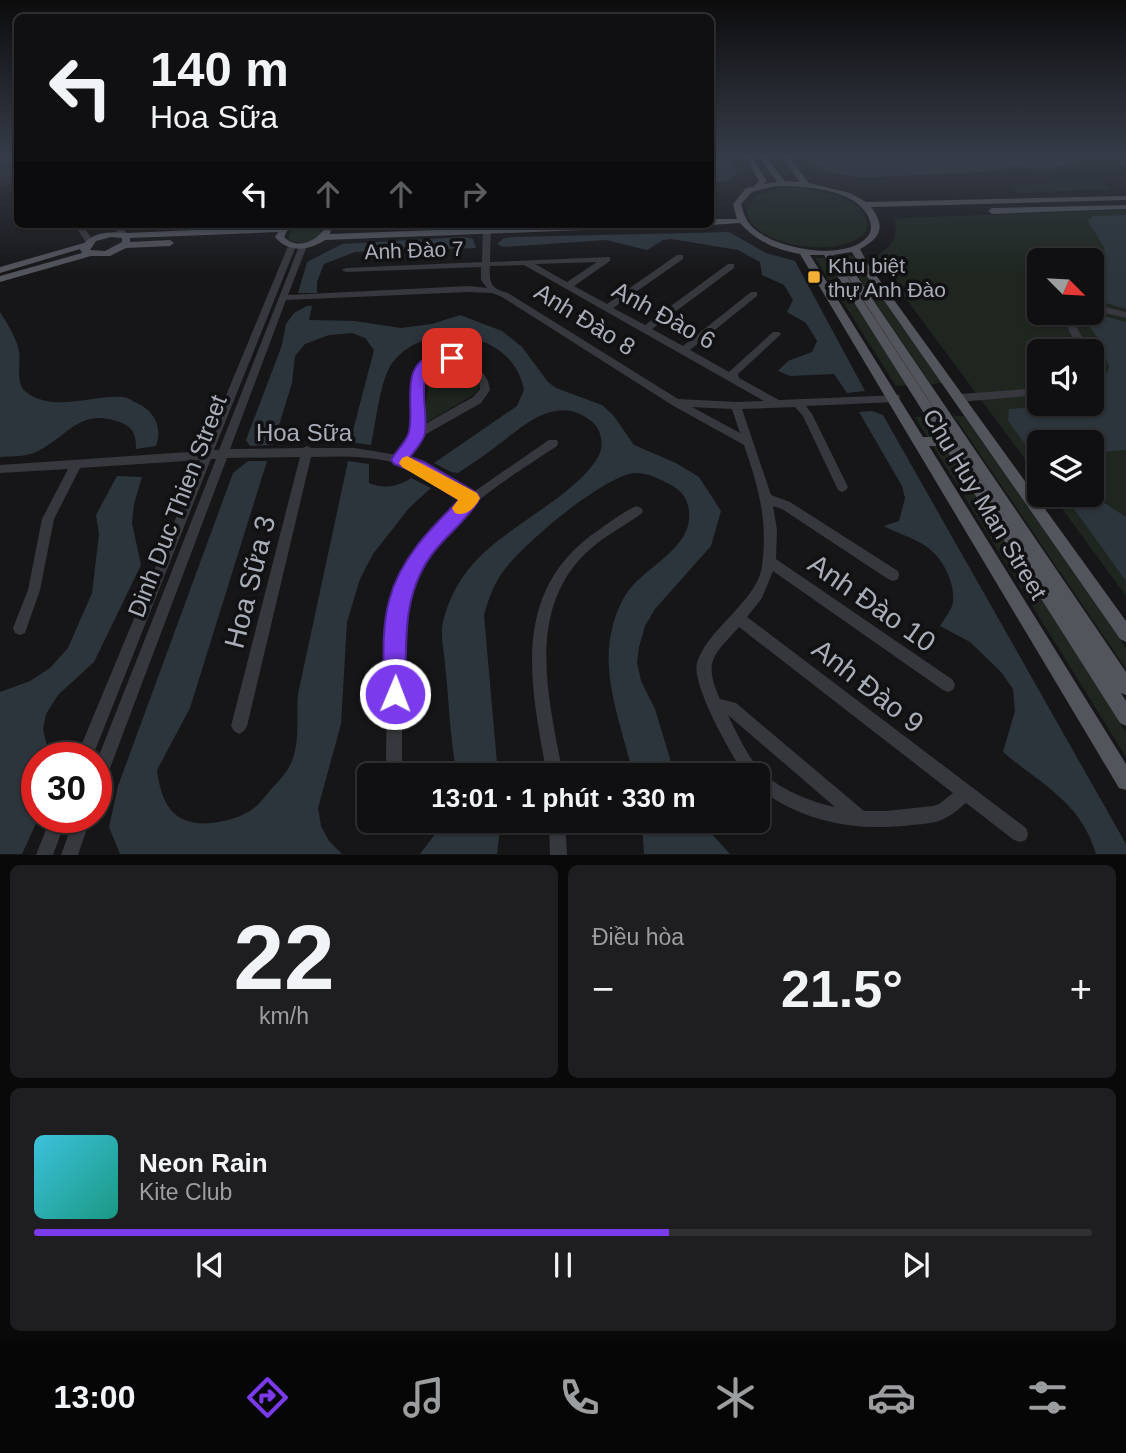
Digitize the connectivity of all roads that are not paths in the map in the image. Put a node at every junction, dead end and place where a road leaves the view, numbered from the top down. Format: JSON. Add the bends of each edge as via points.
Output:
{"nodes":[{"id":1,"x":744,"y":196,"type":"edge"},
{"id":2,"x":846,"y":196,"type":"edge"},
{"id":3,"x":1126,"y":198,"type":"edge"},
{"id":4,"x":863,"y":205,"type":"junction"},
{"id":5,"x":1126,"y":207,"type":"edge"},
{"id":6,"x":714,"y":214,"type":"edge"},
{"id":7,"x":882,"y":216,"type":"junction"},
{"id":8,"x":738,"y":217,"type":"junction"},
{"id":9,"x":714,"y":221,"type":"edge"},
{"id":10,"x":80,"y":228,"type":"edge"},
{"id":11,"x":117,"y":228,"type":"edge"},
{"id":12,"x":288,"y":228,"type":"edge"},
{"id":13,"x":327,"y":228,"type":"edge"},
{"id":14,"x":487,"y":228,"type":"edge"},
{"id":15,"x":281,"y":233,"type":"junction"},
{"id":16,"x":324,"y":237,"type":"junction"},
{"id":17,"x":126,"y":240,"type":"junction"},
{"id":18,"x":297,"y":246,"type":"junction"},
{"id":19,"x":88,"y":247,"type":"junction"},
{"id":20,"x":855,"y":248,"type":"junction"},
{"id":21,"x":803,"y":251,"type":"junction"},
{"id":22,"x":832,"y":252,"type":"junction"},
{"id":23,"x":680,"y":257,"type":"dead end"},
{"id":24,"x":527,"y":263,"type":"junction"},
{"id":25,"x":483,"y":265,"type":"junction"},
{"id":26,"x":730,"y":266,"type":"dead end"},
{"id":27,"x":0,"y":270,"type":"edge"},
{"id":28,"x":345,"y":270,"type":"dead end"},
{"id":29,"x":0,"y":279,"type":"edge"},
{"id":30,"x":485,"y":280,"type":"junction"},
{"id":31,"x":282,"y":283,"type":"junction"},
{"id":32,"x":569,"y":285,"type":"junction"},
{"id":33,"x":469,"y":289,"type":"junction"},
{"id":34,"x":493,"y":291,"type":"junction"},
{"id":35,"x":754,"y":294,"type":"dead end"},
{"id":36,"x":282,"y":298,"type":"junction"},
{"id":37,"x":607,"y":308,"type":"junction"},
{"id":38,"x":863,"y":308,"type":"junction"},
{"id":39,"x":839,"y":310,"type":"junction"},
{"id":40,"x":1104,"y":310,"type":"edge"},
{"id":41,"x":1126,"y":315,"type":"edge"},
{"id":42,"x":646,"y":329,"type":"junction"},
{"id":43,"x":776,"y":334,"type":"dead end"},
{"id":44,"x":917,"y":340,"type":"junction"},
{"id":45,"x":891,"y":343,"type":"junction"},
{"id":46,"x":684,"y":350,"type":"junction"},
{"id":47,"x":734,"y":378,"type":"junction"},
{"id":48,"x":1027,"y":392,"type":"edge"},
{"id":49,"x":895,"y":398,"type":"junction"},
{"id":50,"x":959,"y":398,"type":"junction"},
{"id":51,"x":676,"y":402,"type":"junction"},
{"id":52,"x":779,"y":404,"type":"junction"},
{"id":53,"x":799,"y":404,"type":"junction"},
{"id":54,"x":732,"y":405,"type":"junction"},
{"id":55,"x":417,"y":434,"type":"junction"},
{"id":56,"x":948,"y":441,"type":"junction"},
{"id":57,"x":920,"y":442,"type":"junction"},
{"id":58,"x":553,"y":443,"type":"dead end"},
{"id":59,"x":748,"y":443,"type":"junction"},
{"id":60,"x":307,"y":450,"type":"junction"},
{"id":61,"x":206,"y":454,"type":"junction"},
{"id":62,"x":224,"y":454,"type":"junction"},
{"id":63,"x":400,"y":460,"type":"junction"},
{"id":64,"x":77,"y":463,"type":"junction"},
{"id":65,"x":1007,"y":466,"type":"junction"},
{"id":66,"x":980,"y":468,"type":"junction"},
{"id":67,"x":0,"y":469,"type":"edge"},
{"id":68,"x":842,"y":487,"type":"dead end"},
{"id":69,"x":471,"y":498,"type":"junction"},
{"id":70,"x":767,"y":499,"type":"junction"},
{"id":71,"x":637,"y":511,"type":"dead end"},
{"id":72,"x":768,"y":560,"type":"junction"},
{"id":73,"x":893,"y":575,"type":"dead end"},
{"id":74,"x":739,"y":619,"type":"junction"},
{"id":75,"x":20,"y":628,"type":"dead end"},
{"id":76,"x":1126,"y":634,"type":"edge"},
{"id":77,"x":948,"y":685,"type":"dead end"},
{"id":78,"x":1126,"y":687,"type":"edge"},
{"id":79,"x":717,"y":706,"type":"junction"},
{"id":80,"x":1126,"y":717,"type":"edge"},
{"id":81,"x":239,"y":726,"type":"dead end"},
{"id":82,"x":89,"y":742,"type":"edge"},
{"id":83,"x":112,"y":743,"type":"edge"},
{"id":84,"x":394,"y":763,"type":"edge"},
{"id":85,"x":553,"y":763,"type":"edge"},
{"id":86,"x":746,"y":763,"type":"edge"},
{"id":87,"x":1126,"y":781,"type":"edge"},
{"id":88,"x":770,"y":787,"type":"edge"},
{"id":89,"x":966,"y":793,"type":"junction"},
{"id":90,"x":860,"y":819,"type":"junction"},
{"id":91,"x":53,"y":833,"type":"edge"},
{"id":92,"x":77,"y":833,"type":"edge"},
{"id":93,"x":558,"y":833,"type":"edge"},
{"id":94,"x":1020,"y":834,"type":"dead end"},
{"id":95,"x":44,"y":855,"type":"edge"},
{"id":96,"x":69,"y":855,"type":"edge"},
{"id":97,"x":559,"y":855,"type":"edge"}],
"edges":[{"from":1,"to":8,"type":"main road","via":[[739,199]]},
{"from":2,"to":4,"type":"main road"},
{"from":3,"to":4,"type":"main road"},
{"from":4,"to":7,"type":"main road"},
{"from":5,"to":7,"type":"main road"},
{"from":6,"to":8,"type":"main road"},
{"from":7,"to":20,"type":"main road","via":[[874,235]]},
{"from":8,"to":9,"type":"main road"},
{"from":8,"to":21,"type":"main road","via":[[768,242]]},
{"from":10,"to":19,"type":"street"},
{"from":11,"to":17,"type":"street"},
{"from":12,"to":15,"type":"main road"},
{"from":13,"to":16,"type":"main road"},
{"from":14,"to":16,"type":"main road"},
{"from":14,"to":25,"type":"street"},
{"from":15,"to":17,"type":"main road"},
{"from":15,"to":18,"type":"main road","via":[[282,243]]},
{"from":16,"to":18,"type":"main road"},
{"from":17,"to":19,"type":"main road","via":[[108,234]]},
{"from":17,"to":19,"type":"main road","via":[[109,253]]},
{"from":18,"to":31,"type":"street","name":"Dinh Duc Thien Street"},
{"from":19,"to":27,"type":"main road"},
{"from":19,"to":29,"type":"main road"},
{"from":20,"to":22,"type":"main road"},
{"from":20,"to":44,"type":"main road","name":"Chu Huy Man Street"},
{"from":21,"to":22,"type":"main road"},
{"from":21,"to":39,"type":"main road","name":"Chu Huy Man Street"},
{"from":22,"to":38,"type":"main road","name":"Chu Huy Man Street"},
{"from":22,"to":45,"type":"main road","name":"Chu Huy Man Street"},
{"from":23,"to":37,"type":"street"},
{"from":24,"to":25,"type":"street","name":"Anh Đào 7"},
{"from":24,"to":32,"type":"street","name":"Anh Đào 6"},
{"from":24,"to":32,"type":"street","name":"Anh Đào 7","via":[[607,259]]},
{"from":25,"to":28,"type":"street","name":"Anh Đào 7"},
{"from":25,"to":30,"type":"street"},
{"from":26,"to":42,"type":"street"},
{"from":30,"to":33,"type":"street"},
{"from":30,"to":34,"type":"street"},
{"from":31,"to":36,"type":"street","name":"Dinh Duc Thien Street"},
{"from":31,"to":61,"type":"street","name":"Dinh Duc Thien Street"},
{"from":32,"to":37,"type":"street","name":"Anh Đào 6"},
{"from":33,"to":34,"type":"street","name":"Anh Đào 8"},
{"from":33,"to":36,"type":"street","name":"Anh Đào 8"},
{"from":34,"to":51,"type":"street","name":"Anh Đào 8"},
{"from":35,"to":46,"type":"street"},
{"from":36,"to":62,"type":"street","name":"Dinh Duc Thien Street"},
{"from":37,"to":42,"type":"street","name":"Anh Đào 6"},
{"from":38,"to":39,"type":"main road"},
{"from":38,"to":45,"type":"main road","name":"Chu Huy Man Street"},
{"from":39,"to":49,"type":"main road","name":"Chu Huy Man Street"},
{"from":40,"to":41,"type":"street"},
{"from":42,"to":46,"type":"street","name":"Anh Đào 6"},
{"from":43,"to":47,"type":"street","via":[[733,373]]},
{"from":44,"to":45,"type":"main road"},
{"from":44,"to":50,"type":"main road","name":"Chu Huy Man Street"},
{"from":45,"to":56,"type":"main road","name":"Chu Huy Man Street"},
{"from":45,"to":66,"type":"main road","name":"Chu Huy Man Street"},
{"from":46,"to":47,"type":"street","name":"Anh Đào 6"},
{"from":47,"to":52,"type":"street","name":"Anh Đào 6"},
{"from":47,"to":54,"type":"street","via":[[742,392]]},
{"from":48,"to":50,"type":"street"},
{"from":49,"to":53,"type":"street","name":"Anh Đào 8"},
{"from":49,"to":57,"type":"main road","name":"Chu Huy Man Street"},
{"from":50,"to":65,"type":"main road","name":"Chu Huy Man Street"},
{"from":51,"to":54,"type":"street","name":"Anh Đào 8"},
{"from":51,"to":59,"type":"street"},
{"from":52,"to":53,"type":"street","name":"Anh Đào 8"},
{"from":52,"to":54,"type":"street","name":"Anh Đào 8"},
{"from":53,"to":68,"type":"street"},
{"from":54,"to":59,"type":"street"},
{"from":55,"to":55,"type":"street","via":[[477,400],[485,390],[484,380],[452,358],[428,362],[419,374]]},
{"from":55,"to":63,"type":"street"},
{"from":56,"to":57,"type":"main road"},
{"from":56,"to":80,"type":"main road","name":"Chu Huy Man Street"},
{"from":57,"to":87,"type":"main road","name":"Chu Huy Man Street"},
{"from":58,"to":69,"type":"street"},
{"from":59,"to":70,"type":"street"},
{"from":60,"to":62,"type":"street","name":"Hoa Sữa"},
{"from":60,"to":63,"type":"street","name":"Hoa Sữa"},
{"from":60,"to":81,"type":"street","name":"Hoa Sữa 3"},
{"from":61,"to":62,"type":"street","name":"Hoa Sữa"},
{"from":61,"to":64,"type":"street","name":"Hoa Sữa"},
{"from":61,"to":82,"type":"street","name":"Dinh Duc Thien Street"},
{"from":62,"to":83,"type":"street","name":"Dinh Duc Thien Street"},
{"from":63,"to":69,"type":"street","name":"Hoa Sữa"},
{"from":64,"to":67,"type":"street","name":"Hoa Sữa"},
{"from":64,"to":75,"type":"street","via":[[47,519],[34,590]]},
{"from":65,"to":66,"type":"main road"},
{"from":65,"to":76,"type":"main road","name":"Chu Huy Man Street"},
{"from":66,"to":78,"type":"main road","name":"Chu Huy Man Street"},
{"from":69,"to":84,"type":"street","via":[[428,545],[399,600]]},
{"from":70,"to":72,"type":"street","via":[[771,514]]},
{"from":70,"to":73,"type":"street","via":[[786,505]]},
{"from":71,"to":85,"type":"street","via":[[576,555],[543,612],[537,672]]},
{"from":72,"to":74,"type":"street","via":[[764,582]]},
{"from":72,"to":77,"type":"street","name":"Anh Đào 10"},
{"from":74,"to":79,"type":"street","via":[[705,662],[706,682]]},
{"from":74,"to":89,"type":"street","name":"Anh Đào 9"},
{"from":79,"to":86,"type":"street"},
{"from":79,"to":90,"type":"street","via":[[731,708],[754,726]]},
{"from":88,"to":90,"type":"street","via":[[798,806]]},
{"from":89,"to":90,"type":"street","via":[[933,814]]},
{"from":89,"to":94,"type":"street","name":"Anh Đào 9"},
{"from":91,"to":95,"type":"street"},
{"from":92,"to":96,"type":"street"},
{"from":93,"to":97,"type":"street"}]}
